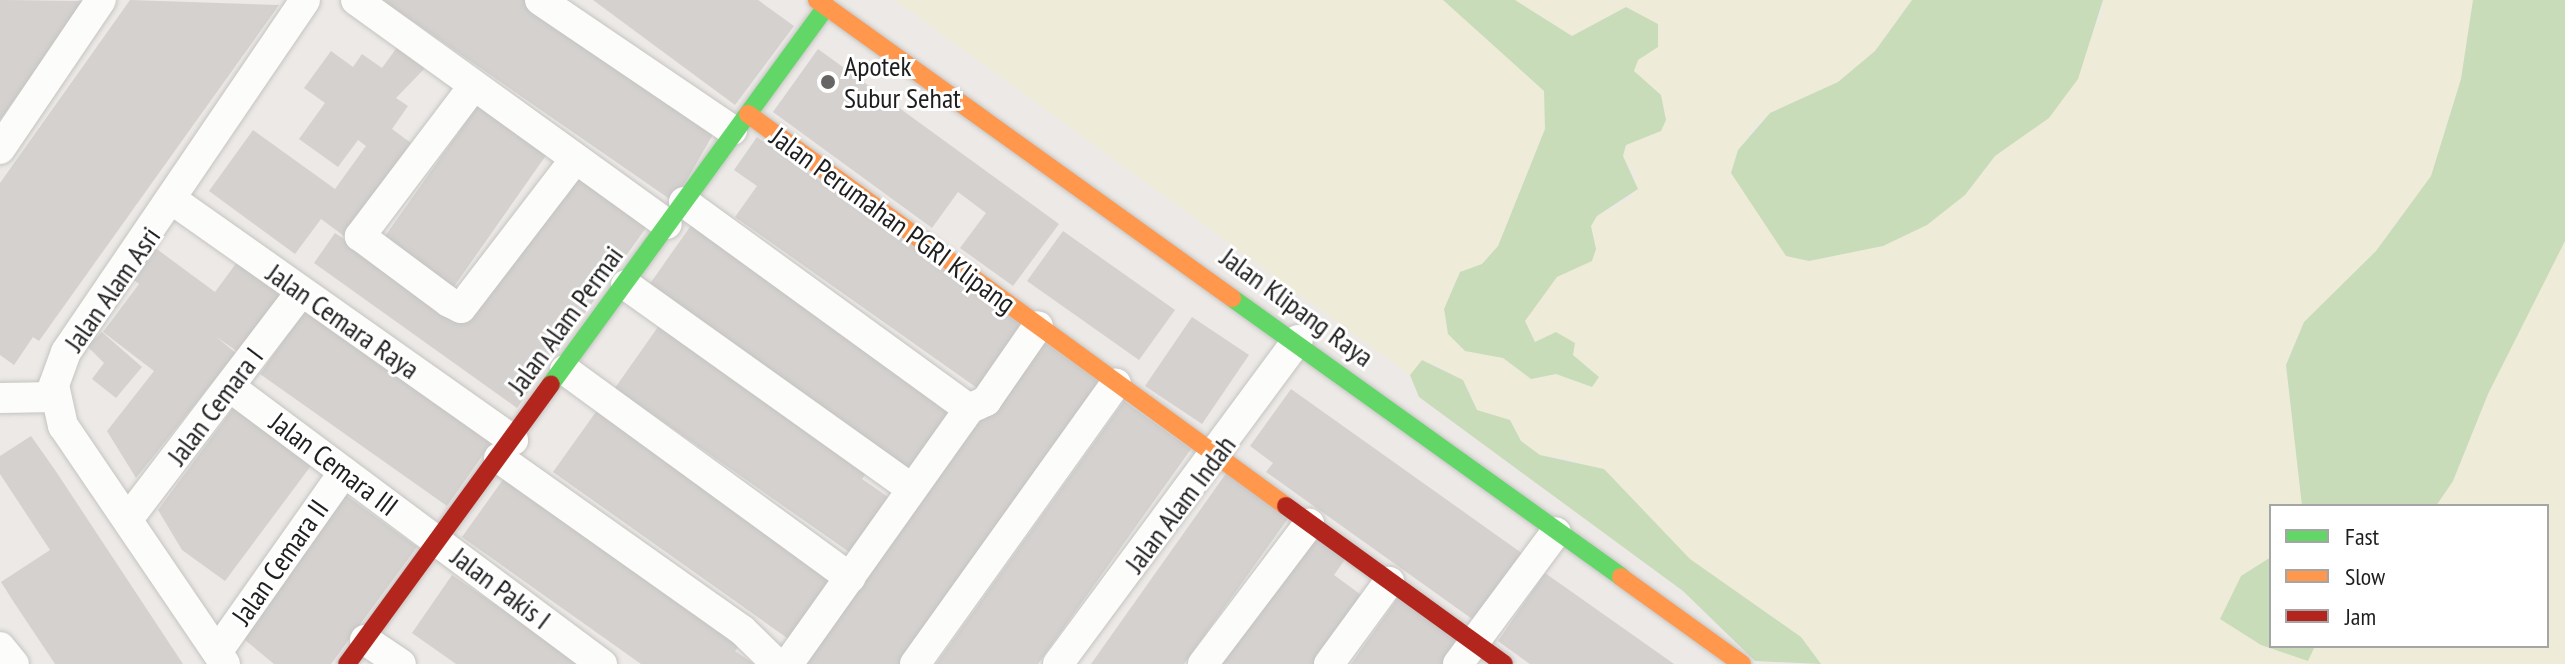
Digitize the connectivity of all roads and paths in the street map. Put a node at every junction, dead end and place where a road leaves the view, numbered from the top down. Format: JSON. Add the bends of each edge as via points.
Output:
{"nodes":[{"id":1,"x":101,"y":0,"type":"edge"},
{"id":2,"x":305,"y":0,"type":"edge"},
{"id":3,"x":356,"y":0,"type":"edge"},
{"id":4,"x":540,"y":0,"type":"edge"},
{"id":5,"x":821,"y":3,"type":"edge"},
{"id":6,"x":472,"y":88,"type":"junction"},
{"id":7,"x":740,"y":122,"type":"junction"},
{"id":8,"x":0,"y":149,"type":"edge"},
{"id":9,"x":574,"y":161,"type":"junction"},
{"id":10,"x":174,"y":201,"type":"junction"},
{"id":11,"x":676,"y":213,"type":"junction"},
{"id":12,"x":626,"y":285,"type":"junction"},
{"id":13,"x":301,"y":292,"type":"junction"},
{"id":14,"x":1038,"y":326,"type":"junction"},
{"id":15,"x":1298,"y":340,"type":"junction"},
{"id":16,"x":565,"y":370,"type":"junction"},
{"id":17,"x":1116,"y":383,"type":"junction"},
{"id":18,"x":230,"y":387,"type":"junction"},
{"id":19,"x":54,"y":397,"type":"junction"},
{"id":20,"x":0,"y":398,"type":"edge"},
{"id":21,"x":969,"y":409,"type":"junction"},
{"id":22,"x":506,"y":449,"type":"junction"},
{"id":23,"x":1221,"y":452,"type":"junction"},
{"id":24,"x":344,"y":472,"type":"junction"},
{"id":25,"x":911,"y":488,"type":"junction"},
{"id":26,"x":128,"y":519,"type":"junction"},
{"id":27,"x":1309,"y":524,"type":"junction"},
{"id":28,"x":1556,"y":532,"type":"junction"},
{"id":29,"x":438,"y":542,"type":"junction"},
{"id":30,"x":850,"y":578,"type":"junction"},
{"id":31,"x":1389,"y":582,"type":"junction"},
{"id":32,"x":365,"y":640,"type":"junction"},
{"id":33,"x":0,"y":647,"type":"edge"},
{"id":34,"x":1466,"y":653,"type":"edge"},
{"id":35,"x":221,"y":658,"type":"edge"},
{"id":36,"x":14,"y":664,"type":"edge"},
{"id":37,"x":347,"y":664,"type":"edge"},
{"id":38,"x":401,"y":664,"type":"edge"},
{"id":39,"x":602,"y":664,"type":"edge"},
{"id":40,"x":777,"y":664,"type":"edge"},
{"id":41,"x":788,"y":664,"type":"edge"},
{"id":42,"x":915,"y":664,"type":"edge"},
{"id":43,"x":1058,"y":664,"type":"edge"},
{"id":44,"x":1203,"y":664,"type":"edge"},
{"id":45,"x":1329,"y":664,"type":"edge"},
{"id":46,"x":1504,"y":664,"type":"edge"},
{"id":47,"x":1742,"y":664,"type":"edge"}],
"edges":[{"from":1,"to":8,"type":"street"},
{"from":2,"to":10,"type":"street","name":"Jalan Alam Asri"},
{"from":3,"to":6,"type":"street"},
{"from":4,"to":7,"type":"street"},
{"from":5,"to":7,"type":"street","name":"Jalan Alam Permai"},
{"from":5,"to":15,"type":"street","name":"Jalan Klipang Raya"},
{"from":6,"to":9,"type":"street"},
{"from":6,"to":9,"type":"street","via":[[360,236],[449,302],[461,308]]},
{"from":7,"to":11,"type":"street","name":"Jalan Alam Permai"},
{"from":7,"to":14,"type":"street","name":"Jalan Perumahan PGRI Klipang"},
{"from":9,"to":11,"type":"street"},
{"from":10,"to":13,"type":"street","name":"Jalan Cemara Raya"},
{"from":10,"to":19,"type":"street","name":"Jalan Alam Asri","via":[[66,352]]},
{"from":11,"to":12,"type":"street","name":"Jalan Alam Permai"},
{"from":11,"to":21,"type":"street"},
{"from":12,"to":16,"type":"street","name":"Jalan Alam Permai"},
{"from":12,"to":25,"type":"street"},
{"from":13,"to":18,"type":"street","name":"Jalan Cemara I"},
{"from":13,"to":22,"type":"street","name":"Jalan Cemara Raya"},
{"from":14,"to":17,"type":"street","name":"Jalan Perumahan PGRI Klipang"},
{"from":14,"to":21,"type":"street","name":"Jalan Perumahan PGRI Klipang","via":[[986,401]]},
{"from":15,"to":23,"type":"street","name":"Jalan Alam Indah"},
{"from":15,"to":28,"type":"street","name":"Jalan Klipang Raya"},
{"from":16,"to":22,"type":"street","name":"Jalan Alam Permai"},
{"from":16,"to":30,"type":"street"},
{"from":17,"to":23,"type":"street","name":"Jalan Perumahan PGRI Klipang"},
{"from":17,"to":42,"type":"street"},
{"from":18,"to":24,"type":"street","name":"Jalan Cemara III"},
{"from":18,"to":26,"type":"street","name":"Jalan Cemara I"},
{"from":19,"to":20,"type":"street"},
{"from":19,"to":26,"type":"street","via":[[63,426]]},
{"from":21,"to":25,"type":"street","name":"Jalan Perumahan PGRI Klipang"},
{"from":22,"to":29,"type":"street","name":"Jalan Alam Permai"},
{"from":22,"to":40,"type":"street","via":[[742,630]]},
{"from":23,"to":27,"type":"street","name":"Jalan Perumahan PGRI Klipang"},
{"from":23,"to":43,"type":"street","name":"Jalan Alam Indah"},
{"from":24,"to":29,"type":"street","name":"Jalan Cemara III"},
{"from":24,"to":35,"type":"street","name":"Jalan Cemara II"},
{"from":25,"to":30,"type":"street","name":"Jalan Perumahan PGRI Klipang"},
{"from":26,"to":35,"type":"street"},
{"from":27,"to":31,"type":"street","name":"Jalan Perumahan PGRI Klipang"},
{"from":27,"to":44,"type":"street"},
{"from":28,"to":34,"type":"street"},
{"from":28,"to":47,"type":"street","name":"Jalan Klipang Raya"},
{"from":29,"to":32,"type":"street","name":"Jalan Alam Permai"},
{"from":29,"to":39,"type":"street","name":"Jalan Pakis I"},
{"from":30,"to":41,"type":"street","name":"Jalan Perumahan PGRI Klipang"},
{"from":31,"to":34,"type":"street","name":"Jalan Perumahan PGRI Klipang"},
{"from":31,"to":45,"type":"street"},
{"from":32,"to":37,"type":"street","name":"Jalan Alam Permai"},
{"from":32,"to":38,"type":"street"},
{"from":33,"to":36,"type":"street"},
{"from":34,"to":46,"type":"street","name":"Jalan Perumahan PGRI Klipang"}]}
